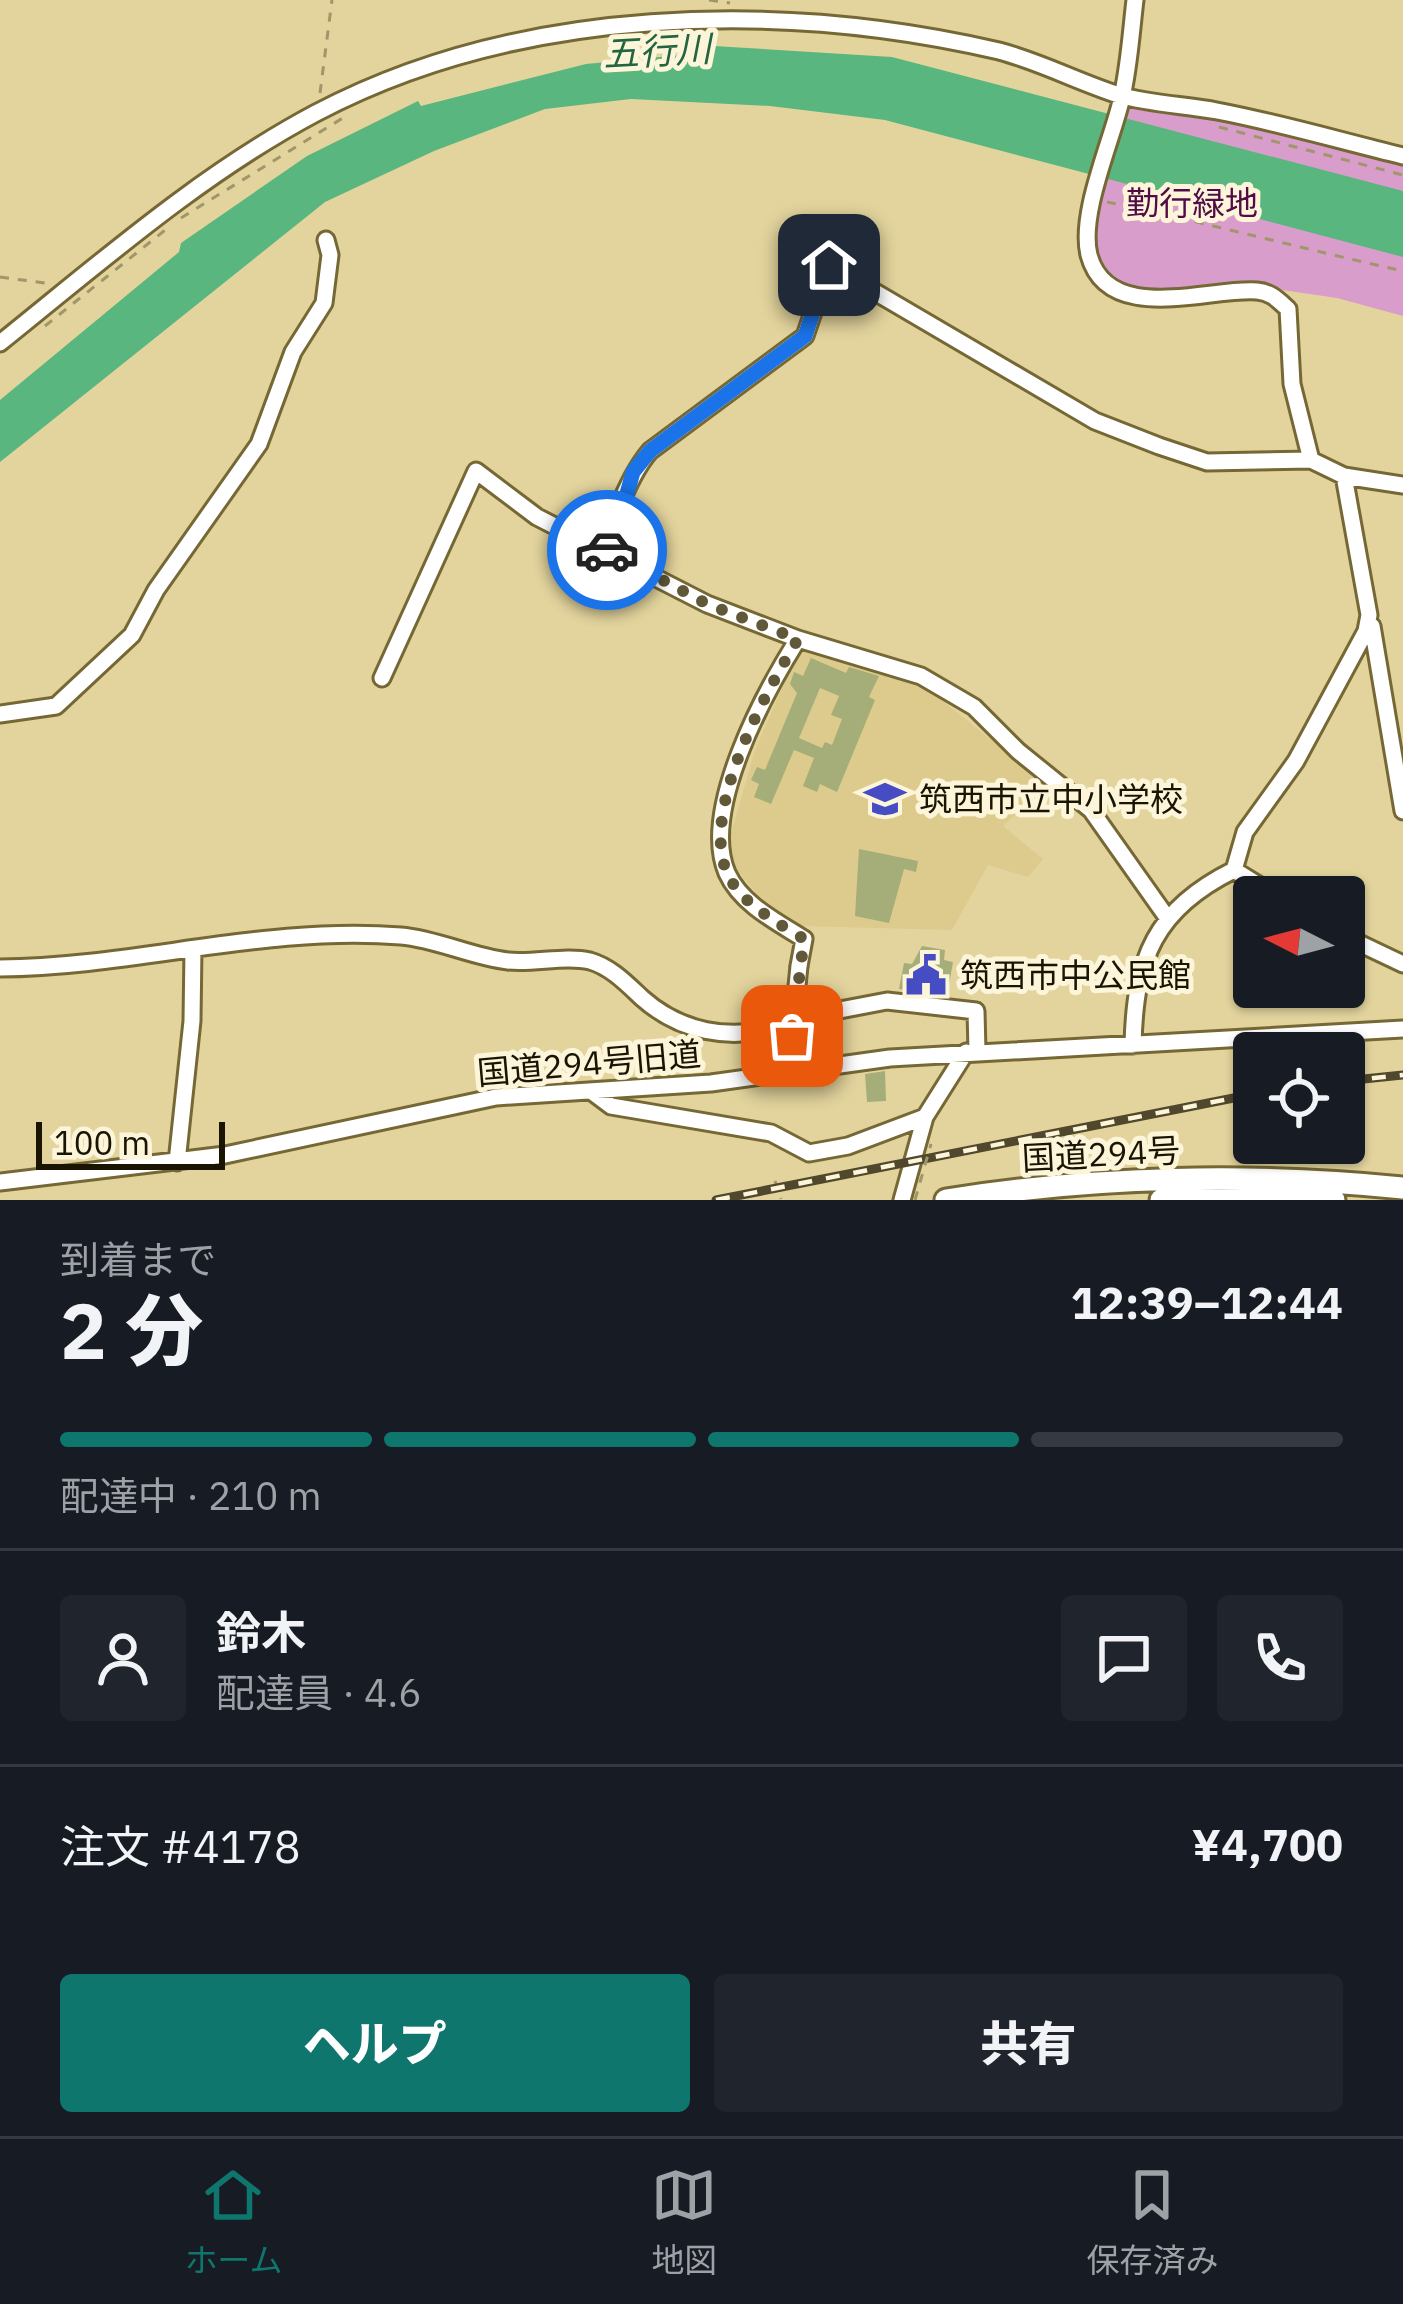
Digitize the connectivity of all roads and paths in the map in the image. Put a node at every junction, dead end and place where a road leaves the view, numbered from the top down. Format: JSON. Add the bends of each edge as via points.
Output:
{"nodes":[{"id":1,"x":332,"y":0,"type":"edge"},
{"id":2,"x":709,"y":0,"type":"edge"},
{"id":3,"x":1135,"y":0,"type":"edge"},
{"id":4,"x":730,"y":3,"type":"edge"},
{"id":5,"x":1122,"y":99,"type":"junction"},
{"id":6,"x":363,"y":107,"type":"dead end"},
{"id":7,"x":318,"y":112,"type":"junction"},
{"id":8,"x":1211,"y":124,"type":"dead end"},
{"id":9,"x":1403,"y":156,"type":"edge"},
{"id":10,"x":1403,"y":175,"type":"edge"},
{"id":11,"x":1094,"y":196,"type":"junction"},
{"id":12,"x":326,"y":240,"type":"dead end"},
{"id":13,"x":1403,"y":272,"type":"edge"},
{"id":14,"x":0,"y":277,"type":"edge"},
{"id":15,"x":71,"y":287,"type":"junction"},
{"id":16,"x":33,"y":335,"type":"dead end"},
{"id":17,"x":0,"y":343,"type":"edge"},
{"id":18,"x":1311,"y":460,"type":"junction"},
{"id":19,"x":1344,"y":476,"type":"junction"},
{"id":20,"x":1403,"y":485,"type":"edge"},
{"id":21,"x":599,"y":546,"type":"junction"},
{"id":22,"x":1369,"y":615,"type":"junction"},
{"id":23,"x":798,"y":639,"type":"junction"},
{"id":24,"x":382,"y":678,"type":"dead end"},
{"id":25,"x":0,"y":714,"type":"edge"},
{"id":26,"x":1403,"y":812,"type":"edge"},
{"id":27,"x":1234,"y":870,"type":"junction"},
{"id":28,"x":1244,"y":876,"type":"edge"},
{"id":29,"x":1166,"y":916,"type":"junction"},
{"id":30,"x":1365,"y":946,"type":"edge"},
{"id":31,"x":193,"y":949,"type":"junction"},
{"id":32,"x":1403,"y":964,"type":"edge"},
{"id":33,"x":0,"y":968,"type":"edge"},
{"id":34,"x":808,"y":1016,"type":"dead end"},
{"id":35,"x":1403,"y":1029,"type":"edge"},
{"id":36,"x":785,"y":1032,"type":"junction"},
{"id":37,"x":1133,"y":1045,"type":"junction"},
{"id":38,"x":971,"y":1052,"type":"junction"},
{"id":39,"x":788,"y":1073,"type":"junction"},
{"id":40,"x":591,"y":1090,"type":"junction"},
{"id":41,"x":925,"y":1118,"type":"junction"},
{"id":42,"x":931,"y":1144,"type":"dead end"},
{"id":43,"x":177,"y":1162,"type":"junction"},
{"id":44,"x":775,"y":1181,"type":"dead end"},
{"id":45,"x":0,"y":1182,"type":"edge"},
{"id":46,"x":1403,"y":1188,"type":"edge"},
{"id":47,"x":781,"y":1198,"type":"edge"},
{"id":48,"x":902,"y":1200,"type":"edge"},
{"id":49,"x":915,"y":1200,"type":"edge"},
{"id":50,"x":946,"y":1200,"type":"edge"},
{"id":51,"x":1161,"y":1200,"type":"edge"},
{"id":52,"x":1334,"y":1200,"type":"edge"}],
"edges":[{"from":1,"to":7,"type":"path"},
{"from":2,"to":4,"type":"path"},
{"from":3,"to":5,"type":"street"},
{"from":5,"to":7,"type":"street","via":[[1042,64],[942,39],[728,16],[534,38],[408,72]]},
{"from":5,"to":9,"type":"street","via":[[1220,112]]},
{"from":5,"to":11,"type":"street"},
{"from":6,"to":16,"type":"path","via":[[247,173]]},
{"from":7,"to":15,"type":"street","via":[[217,174]]},
{"from":8,"to":10,"type":"path"},
{"from":11,"to":13,"type":"path"},
{"from":11,"to":18,"type":"street","via":[[1088,251],[1119,290],[1158,298],[1256,291],[1288,309],[1292,384]]},
{"from":12,"to":25,"type":"street","via":[[324,303],[293,352],[259,444],[132,635],[56,706]]},
{"from":14,"to":15,"type":"path"},
{"from":15,"to":17,"type":"street"},
{"from":18,"to":19,"type":"street"},
{"from":18,"to":21,"type":"street","via":[[1207,462],[1116,429],[829,265],[805,336],[650,451]]},
{"from":19,"to":20,"type":"street"},
{"from":19,"to":22,"type":"street"},
{"from":21,"to":23,"type":"street","via":[[707,604]]},
{"from":21,"to":24,"type":"street","via":[[537,517],[476,471]]},
{"from":22,"to":26,"type":"street"},
{"from":22,"to":27,"type":"street","via":[[1360,651],[1245,832]]},
{"from":23,"to":29,"type":"street","via":[[921,676],[974,707],[1091,809]]},
{"from":23,"to":36,"type":"street","bridge":true,"via":[[753,723],[720,836],[727,872],[746,899],[804,939]]},
{"from":27,"to":28,"type":"street"},
{"from":27,"to":29,"type":"street","via":[[1189,893]]},
{"from":29,"to":37,"type":"street","via":[[1134,996]]},
{"from":30,"to":32,"type":"street"},
{"from":31,"to":33,"type":"street"},
{"from":31,"to":36,"type":"street","via":[[223,940],[403,936],[508,961],[589,961],[680,1026],[748,1036]]},
{"from":31,"to":43,"type":"street"},
{"from":34,"to":38,"type":"street","via":[[886,1001],[976,1011]]},
{"from":35,"to":37,"type":"street","name":"国道294号旧道"},
{"from":36,"to":39,"type":"street"},
{"from":37,"to":38,"type":"street","name":"国道294号旧道"},
{"from":38,"to":39,"type":"street","name":"国道294号旧道"},
{"from":38,"to":41,"type":"street"},
{"from":39,"to":40,"type":"street","name":"国道294号旧道"},
{"from":40,"to":41,"type":"street","via":[[611,1106],[771,1132],[809,1153]]},
{"from":40,"to":43,"type":"street","name":"国道294号旧道","via":[[443,1106]]},
{"from":41,"to":48,"type":"street"},
{"from":42,"to":49,"type":"path","bridge":true},
{"from":43,"to":45,"type":"street","name":"国道294号旧道"},
{"from":44,"to":47,"type":"path"},
{"from":46,"to":50,"type":"highway","name":"国道294号","via":[[1220,1181]]},
{"from":51,"to":52,"type":"highway","name":"国道294号"}]}
